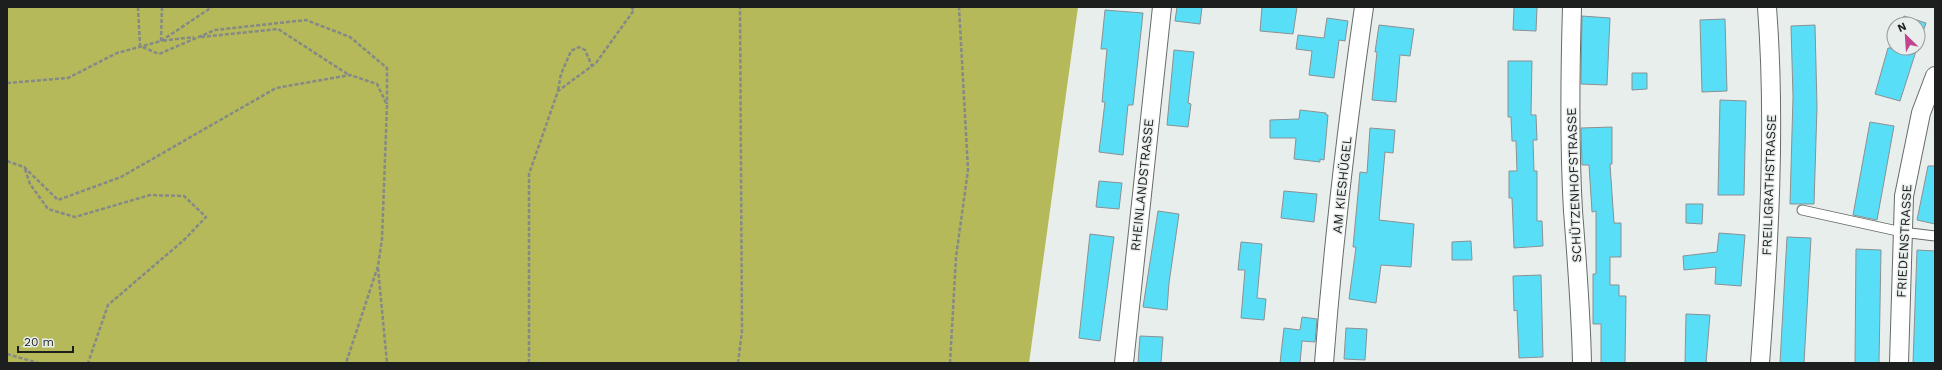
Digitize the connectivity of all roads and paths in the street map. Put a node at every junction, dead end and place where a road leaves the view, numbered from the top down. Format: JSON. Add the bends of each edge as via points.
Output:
{"nodes":[{"id":1,"x":138,"y":7,"type":"edge"},
{"id":2,"x":162,"y":7,"type":"edge"},
{"id":3,"x":212,"y":7,"type":"edge"},
{"id":4,"x":632,"y":7,"type":"edge"},
{"id":5,"x":740,"y":7,"type":"edge"},
{"id":6,"x":959,"y":7,"type":"edge"},
{"id":7,"x":1162,"y":7,"type":"edge"},
{"id":8,"x":1364,"y":7,"type":"edge"},
{"id":9,"x":1572,"y":7,"type":"edge"},
{"id":10,"x":1767,"y":7,"type":"edge"},
{"id":11,"x":198,"y":37,"type":"junction"},
{"id":12,"x":161,"y":41,"type":"junction"},
{"id":13,"x":140,"y":46,"type":"junction"},
{"id":14,"x":592,"y":66,"type":"junction"},
{"id":15,"x":350,"y":75,"type":"junction"},
{"id":16,"x":1935,"y":76,"type":"edge"},
{"id":17,"x":7,"y":83,"type":"edge"},
{"id":18,"x":558,"y":91,"type":"junction"},
{"id":19,"x":387,"y":105,"type":"junction"},
{"id":20,"x":7,"y":161,"type":"edge"},
{"id":21,"x":24,"y":167,"type":"junction"},
{"id":22,"x":1802,"y":210,"type":"dead end"},
{"id":23,"x":1902,"y":232,"type":"junction"},
{"id":24,"x":1935,"y":236,"type":"edge"},
{"id":25,"x":378,"y":266,"type":"junction"},
{"id":26,"x":7,"y":354,"type":"edge"},
{"id":27,"x":38,"y":363,"type":"edge"},
{"id":28,"x":88,"y":363,"type":"edge"},
{"id":29,"x":346,"y":363,"type":"edge"},
{"id":30,"x":387,"y":363,"type":"edge"},
{"id":31,"x":530,"y":363,"type":"edge"},
{"id":32,"x":738,"y":363,"type":"edge"},
{"id":33,"x":950,"y":363,"type":"edge"},
{"id":34,"x":1124,"y":363,"type":"edge"},
{"id":35,"x":1324,"y":363,"type":"edge"},
{"id":36,"x":1582,"y":363,"type":"edge"},
{"id":37,"x":1760,"y":363,"type":"edge"},
{"id":38,"x":1899,"y":363,"type":"edge"}],
"edges":[{"from":1,"to":13,"type":"path"},
{"from":2,"to":12,"type":"path"},
{"from":3,"to":12,"type":"path"},
{"from":4,"to":14,"type":"path","via":[[634,10]]},
{"from":5,"to":32,"type":"path","via":[[742,331]]},
{"from":6,"to":33,"type":"path","via":[[968,170],[956,257]]},
{"from":7,"to":34,"type":"street","name":"RHEINLANDSTRASSE"},
{"from":8,"to":35,"type":"street","name":"AM KIESHÜGEL","via":[[1328,305]]},
{"from":9,"to":36,"type":"street","name":"SCHÜTZENHOFSTRASSE","via":[[1570,65],[1573,210]]},
{"from":10,"to":37,"type":"street","name":"FREILIGRATHSTRASSE","via":[[1771,112]]},
{"from":11,"to":12,"type":"path"},
{"from":11,"to":13,"type":"path","via":[[159,54]]},
{"from":11,"to":15,"type":"path","via":[[278,30]]},
{"from":11,"to":19,"type":"path","via":[[215,30],[306,20],[350,37],[387,68]]},
{"from":12,"to":13,"type":"path"},
{"from":13,"to":17,"type":"path","via":[[117,53],[68,78]]},
{"from":14,"to":18,"type":"path"},
{"from":14,"to":18,"type":"path","via":[[585,50],[579,47],[571,51],[560,74]]},
{"from":15,"to":19,"type":"path","via":[[377,84]]},
{"from":15,"to":21,"type":"path","via":[[276,88],[121,177],[58,200]]},
{"from":16,"to":23,"type":"street","name":"FRIEDENSTRASSE","via":[[1919,120],[1904,196]]},
{"from":18,"to":31,"type":"path","via":[[529,174]]},
{"from":19,"to":25,"type":"path","via":[[382,239]]},
{"from":20,"to":21,"type":"path"},
{"from":21,"to":28,"type":"path","via":[[30,184],[48,209],[75,217],[150,195],[184,196],[206,217],[184,240],[108,305]]},
{"from":22,"to":23,"type":"lane"},
{"from":23,"to":24,"type":"lane"},
{"from":23,"to":38,"type":"street","name":"FRIEDENSTRASSE"},
{"from":25,"to":29,"type":"path"},
{"from":25,"to":30,"type":"path"},
{"from":26,"to":27,"type":"path"}]}
